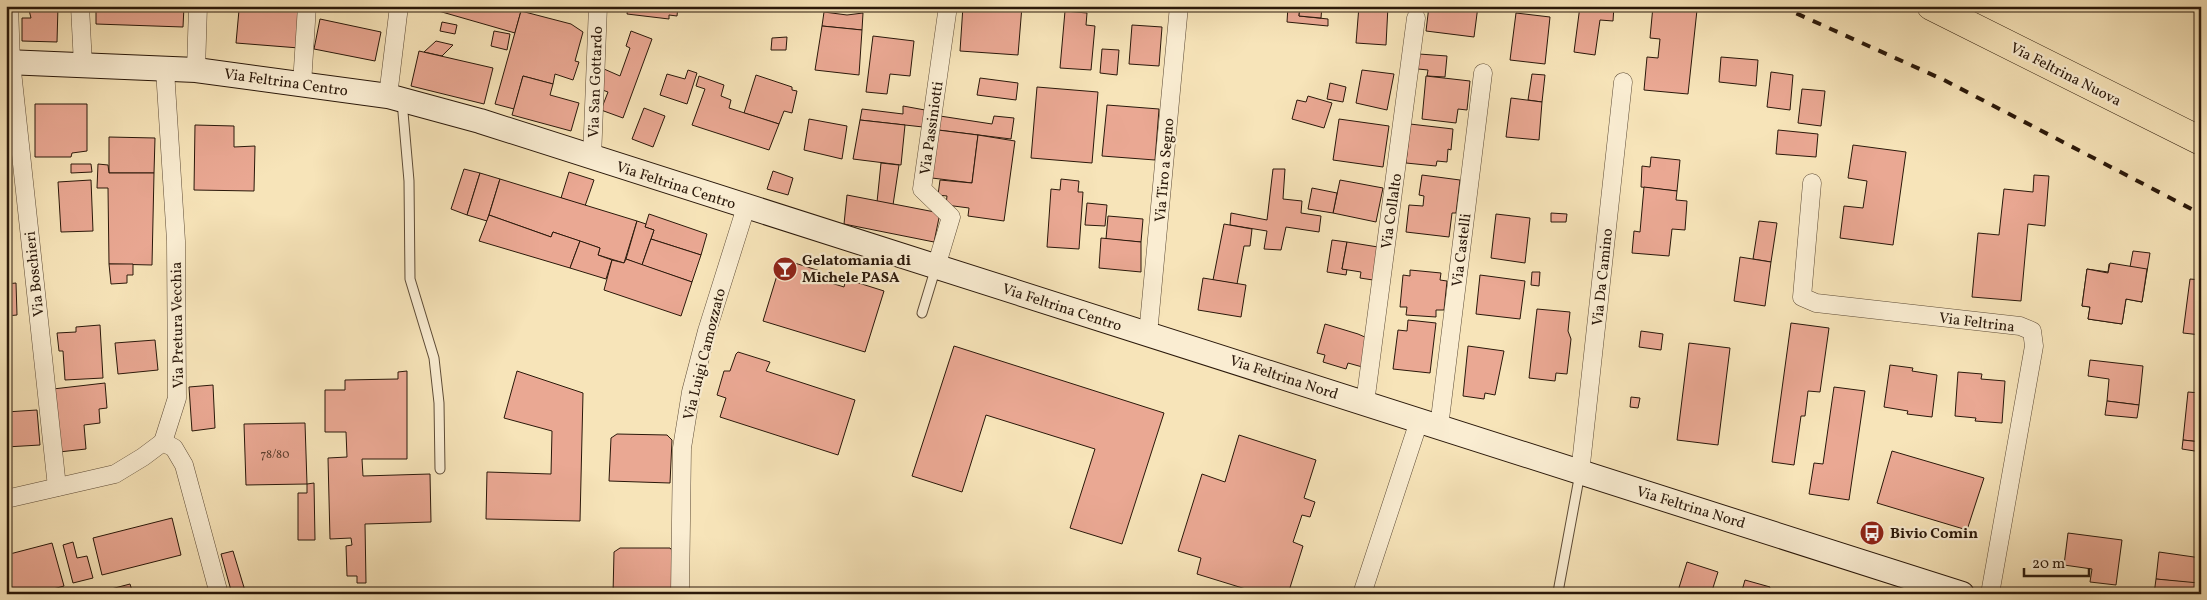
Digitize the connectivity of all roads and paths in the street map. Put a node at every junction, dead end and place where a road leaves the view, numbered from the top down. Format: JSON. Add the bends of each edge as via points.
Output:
{"nodes":[{"id":1,"x":9,"y":6,"type":"edge"},
{"id":2,"x":80,"y":6,"type":"edge"},
{"id":3,"x":198,"y":6,"type":"edge"},
{"id":4,"x":307,"y":6,"type":"edge"},
{"id":5,"x":399,"y":6,"type":"edge"},
{"id":6,"x":598,"y":6,"type":"edge"},
{"id":7,"x":948,"y":6,"type":"edge"},
{"id":8,"x":1179,"y":6,"type":"edge"},
{"id":9,"x":1931,"y":6,"type":"edge"},
{"id":10,"x":1416,"y":18,"type":"dead end"},
{"id":11,"x":8,"y":62,"type":"edge"},
{"id":12,"x":82,"y":65,"type":"junction"},
{"id":13,"x":165,"y":70,"type":"junction"},
{"id":14,"x":196,"y":70,"type":"junction"},
{"id":15,"x":1483,"y":73,"type":"dead end"},
{"id":16,"x":1623,"y":82,"type":"dead end"},
{"id":17,"x":302,"y":84,"type":"junction"},
{"id":18,"x":395,"y":99,"type":"junction"},
{"id":19,"x":2201,"y":141,"type":"edge"},
{"id":20,"x":592,"y":158,"type":"junction"},
{"id":21,"x":1812,"y":183,"type":"dead end"},
{"id":22,"x":746,"y":207,"type":"junction"},
{"id":23,"x":936,"y":267,"type":"junction"},
{"id":24,"x":922,"y":313,"type":"dead end"},
{"id":25,"x":1148,"y":334,"type":"junction"},
{"id":26,"x":1365,"y":403,"type":"junction"},
{"id":27,"x":1429,"y":424,"type":"junction"},
{"id":28,"x":163,"y":442,"type":"junction"},
{"id":29,"x":440,"y":469,"type":"dead end"},
{"id":30,"x":1580,"y":473,"type":"junction"},
{"id":31,"x":57,"y":487,"type":"junction"},
{"id":32,"x":6,"y":499,"type":"edge"},
{"id":33,"x":1558,"y":592,"type":"dead end"},
{"id":34,"x":219,"y":594,"type":"edge"},
{"id":35,"x":680,"y":594,"type":"edge"},
{"id":36,"x":1362,"y":594,"type":"edge"},
{"id":37,"x":1962,"y":594,"type":"edge"},
{"id":38,"x":1990,"y":594,"type":"edge"}],
"edges":[{"from":1,"to":11,"type":"street","name":"Via Boschieri"},
{"from":2,"to":12,"type":"street"},
{"from":3,"to":14,"type":"street"},
{"from":4,"to":17,"type":"street"},
{"from":5,"to":18,"type":"street"},
{"from":6,"to":20,"type":"street","name":"Via San Gottardo"},
{"from":7,"to":23,"type":"street","name":"Via Passiniotti","via":[[922,189],[951,217]]},
{"from":8,"to":25,"type":"street","name":"Via Tiro a Segno"},
{"from":9,"to":19,"type":"main road","name":"Via Feltrina Nuova"},
{"from":10,"to":26,"type":"street","name":"Via Collalto"},
{"from":11,"to":12,"type":"main road","name":"Via Feltrina Centro"},
{"from":11,"to":31,"type":"street","name":"Via Boschieri"},
{"from":12,"to":13,"type":"main road","name":"Via Feltrina Centro"},
{"from":13,"to":14,"type":"main road","name":"Via Feltrina Centro"},
{"from":13,"to":28,"type":"street","name":"Via Pretura Vecchia","via":[[176,241],[177,398]]},
{"from":14,"to":17,"type":"main road","name":"Via Feltrina Centro"},
{"from":15,"to":27,"type":"street","name":"Via Castelli"},
{"from":16,"to":30,"type":"street","name":"Via Da Camino"},
{"from":17,"to":18,"type":"main road","name":"Via Feltrina Centro"},
{"from":18,"to":20,"type":"main road","name":"Via Feltrina Centro","via":[[480,121]]},
{"from":18,"to":29,"type":"lane","via":[[409,181],[410,279],[434,358],[439,403]]},
{"from":20,"to":22,"type":"main road","name":"Via Feltrina Centro"},
{"from":21,"to":38,"type":"street","name":"Via Feltrina","via":[[1802,297],[1816,303],[2020,326],[2032,331],[2034,346]]},
{"from":22,"to":23,"type":"main road","name":"Via Feltrina Centro"},
{"from":22,"to":35,"type":"street","name":"Via Luigi Camozzato","via":[[691,392],[682,448]]},
{"from":23,"to":24,"type":"lane"},
{"from":23,"to":25,"type":"main road","name":"Via Feltrina Centro"},
{"from":25,"to":26,"type":"main road","name":"Via Feltrina Nord"},
{"from":26,"to":27,"type":"main road","name":"Via Feltrina Nord"},
{"from":27,"to":30,"type":"main road","name":"Via Feltrina Nord"},
{"from":27,"to":36,"type":"street"},
{"from":28,"to":31,"type":"street","via":[[115,474]]},
{"from":28,"to":34,"type":"street","via":[[174,448],[184,465]]},
{"from":30,"to":33,"type":"lane"},
{"from":30,"to":37,"type":"main road","name":"Via Feltrina Nord"},
{"from":31,"to":32,"type":"street"}]}
